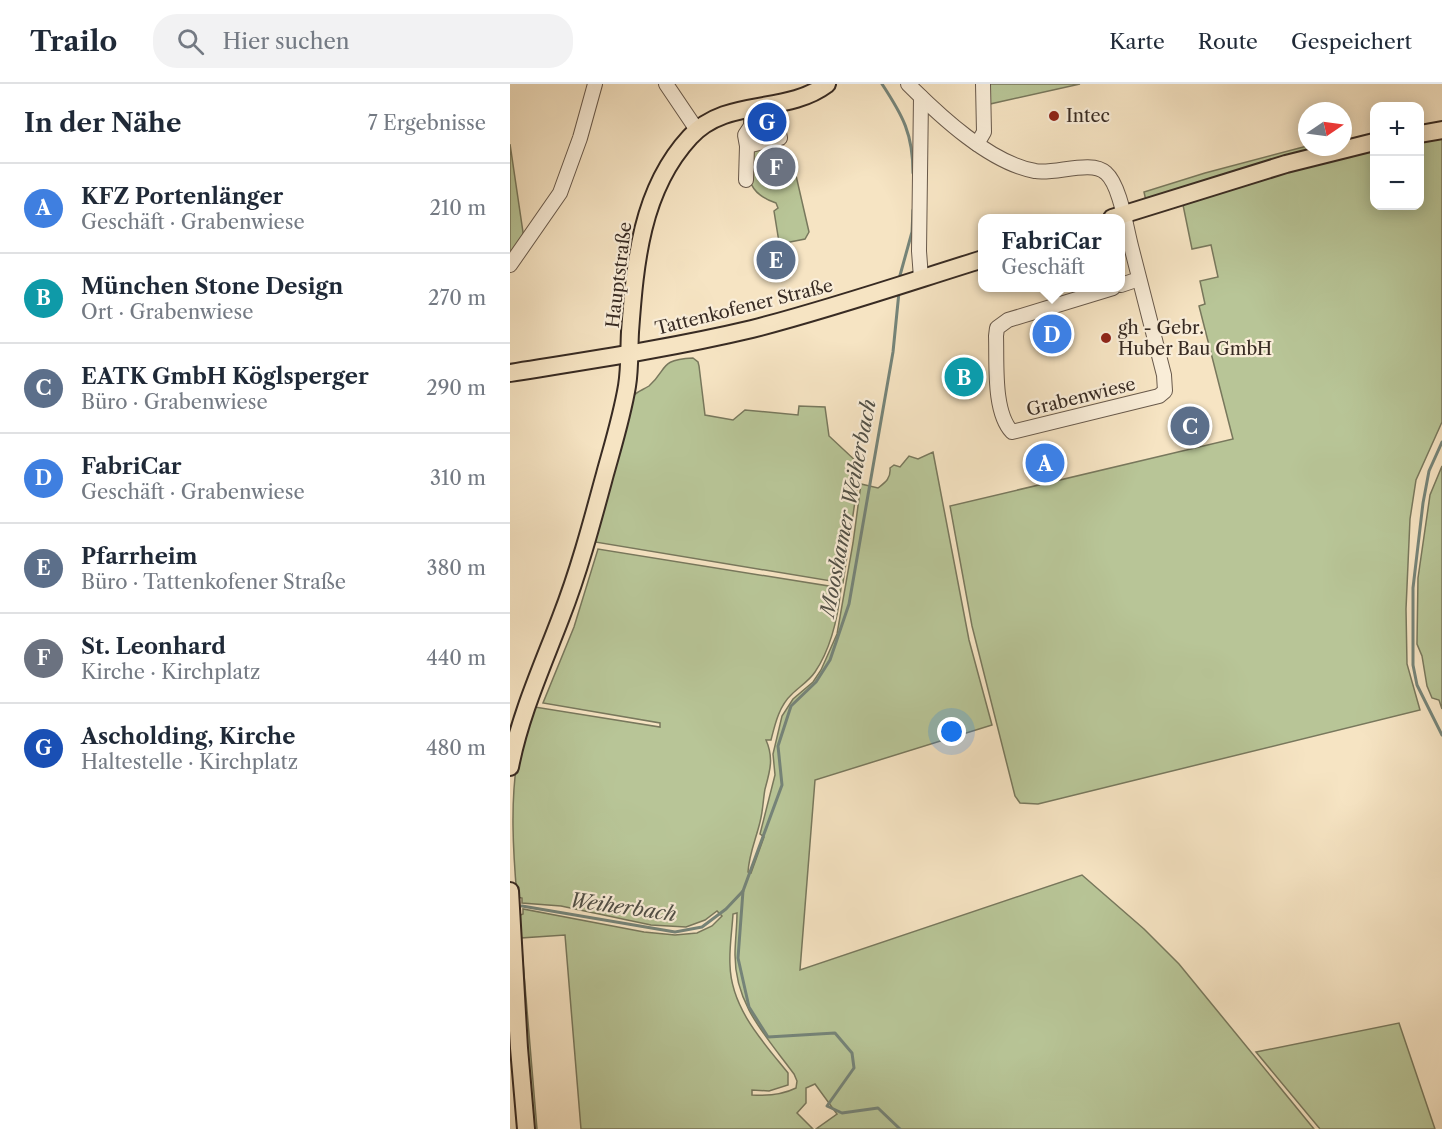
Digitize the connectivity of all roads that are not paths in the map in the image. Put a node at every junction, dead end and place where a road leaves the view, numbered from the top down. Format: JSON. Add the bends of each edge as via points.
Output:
{"nodes":[{"id":1,"x":595,"y":84,"type":"edge"},
{"id":2,"x":666,"y":84,"type":"edge"},
{"id":3,"x":827,"y":84,"type":"edge"},
{"id":4,"x":908,"y":84,"type":"edge"},
{"id":5,"x":983,"y":84,"type":"edge"},
{"id":6,"x":921,"y":97,"type":"junction"},
{"id":7,"x":773,"y":105,"type":"junction"},
{"id":8,"x":751,"y":108,"type":"junction"},
{"id":9,"x":697,"y":130,"type":"junction"},
{"id":10,"x":1442,"y":130,"type":"edge"},
{"id":11,"x":1424,"y":133,"type":"edge"},
{"id":12,"x":1370,"y":143,"type":"edge"},
{"id":13,"x":977,"y":144,"type":"junction"},
{"id":14,"x":747,"y":146,"type":"junction"},
{"id":15,"x":746,"y":180,"type":"dead end"},
{"id":16,"x":1117,"y":214,"type":"edge"},
{"id":17,"x":1125,"y":214,"type":"edge"},
{"id":18,"x":1125,"y":240,"type":"edge"},
{"id":19,"x":978,"y":261,"type":"edge"},
{"id":20,"x":510,"y":265,"type":"edge"},
{"id":21,"x":1139,"y":279,"type":"junction"},
{"id":22,"x":915,"y":280,"type":"junction"},
{"id":23,"x":1125,"y":284,"type":"edge"},
{"id":24,"x":1100,"y":292,"type":"edge"},
{"id":25,"x":629,"y":354,"type":"junction"},
{"id":26,"x":510,"y":373,"type":"edge"},
{"id":27,"x":510,"y":767,"type":"edge"},
{"id":28,"x":510,"y":891,"type":"edge"},
{"id":29,"x":526,"y":1129,"type":"edge"}],
"edges":[{"from":1,"to":20,"type":"street","via":[[560,193]]},
{"from":2,"to":9,"type":"street"},
{"from":3,"to":7,"type":"main road","name":"Hauptstraße","via":[[806,96]]},
{"from":4,"to":6,"type":"street","name":"Grabenwiese"},
{"from":5,"to":13,"type":"street","via":[[984,132]]},
{"from":6,"to":13,"type":"street","name":"Grabenwiese"},
{"from":6,"to":22,"type":"street","via":[[919,251]]},
{"from":7,"to":8,"type":"main road","name":"Hauptstraße"},
{"from":7,"to":14,"type":"street","via":[[780,138]]},
{"from":8,"to":9,"type":"main road","name":"Hauptstraße","via":[[717,117]]},
{"from":8,"to":14,"type":"street","via":[[751,126],[745,135]]},
{"from":9,"to":25,"type":"main road","name":"Hauptstraße","via":[[660,179],[646,215]]},
{"from":10,"to":11,"type":"main road"},
{"from":12,"to":17,"type":"main road","via":[[1286,164]]},
{"from":13,"to":16,"type":"street","name":"Grabenwiese","via":[[1000,160],[1036,172],[1099,168],[1109,175],[1114,186]]},
{"from":14,"to":15,"type":"street"},
{"from":18,"to":21,"type":"street","name":"Grabenwiese"},
{"from":19,"to":22,"type":"main road","name":"Tattenkofener Straße"},
{"from":21,"to":23,"type":"street"},
{"from":21,"to":24,"type":"street","name":"Grabenwiese","via":[[1165,391],[1159,396],[1012,432],[1004,420],[998,393],[997,328],[1008,320]]},
{"from":22,"to":25,"type":"main road","name":"Tattenkofener Straße","via":[[752,328]]},
{"from":25,"to":26,"type":"main road","name":"Tattenkofener Straße"},
{"from":25,"to":27,"type":"main road","name":"Hauptstraße","via":[[627,386],[585,544],[520,727]]},
{"from":28,"to":29,"type":"main road"}]}
